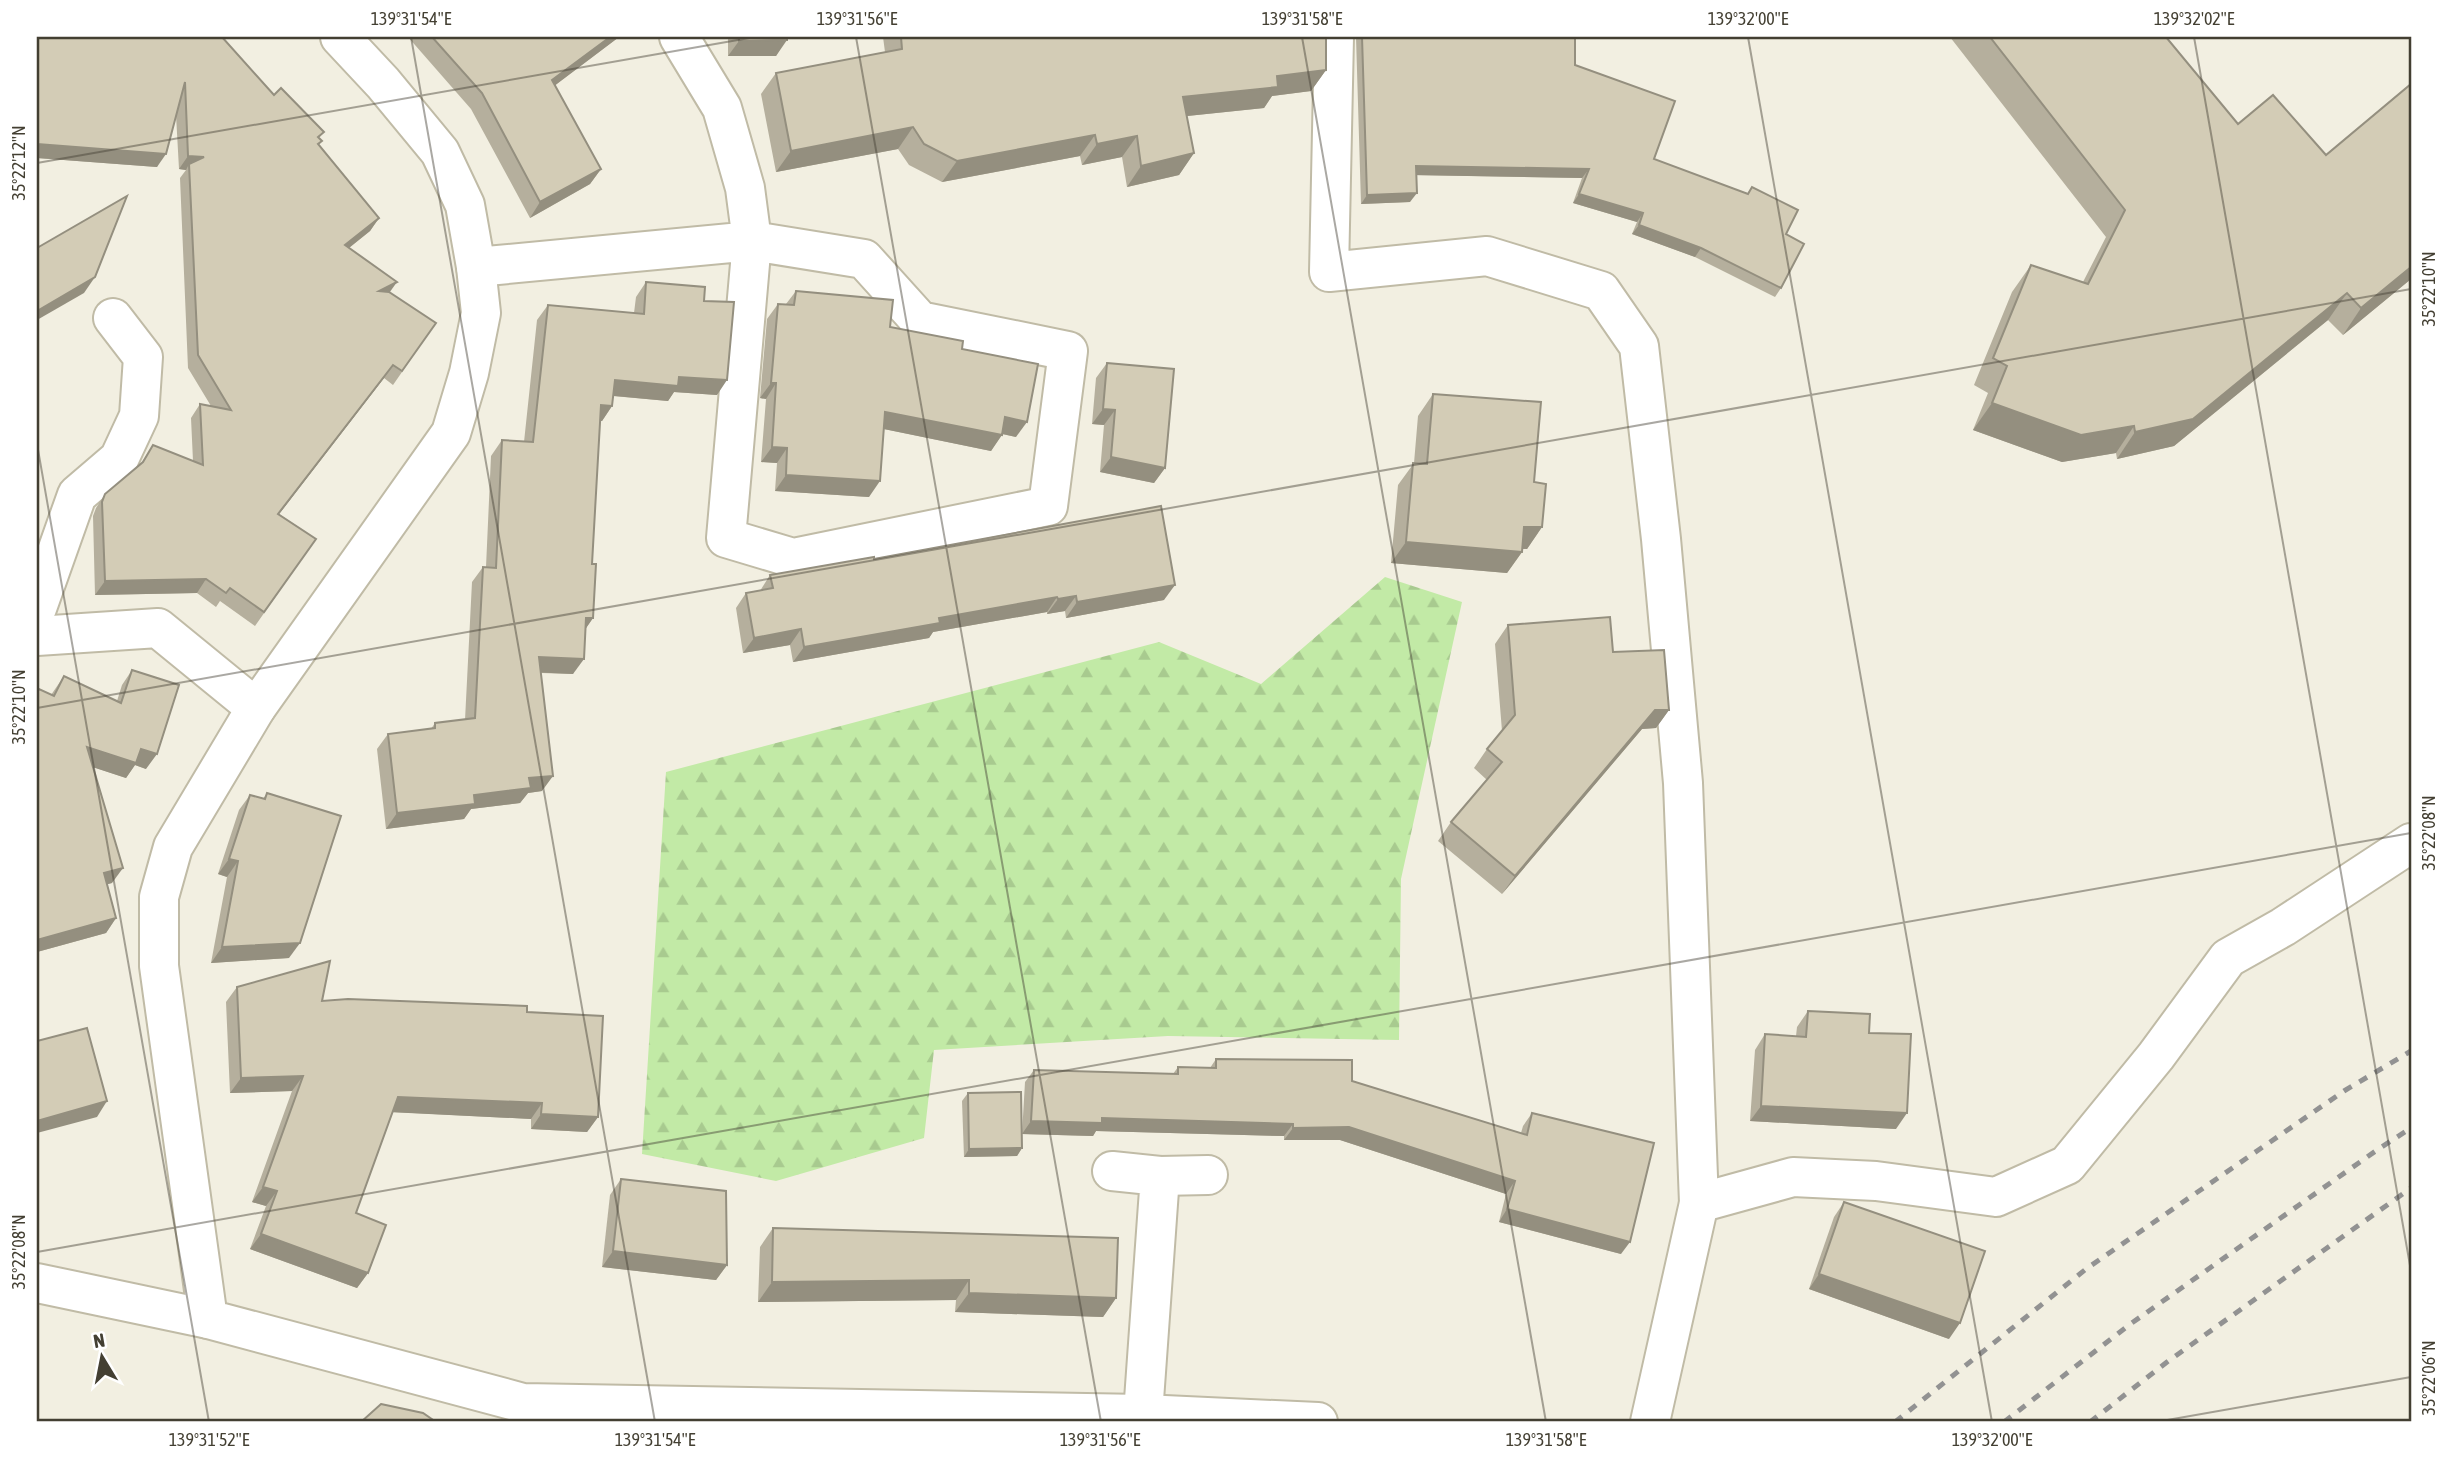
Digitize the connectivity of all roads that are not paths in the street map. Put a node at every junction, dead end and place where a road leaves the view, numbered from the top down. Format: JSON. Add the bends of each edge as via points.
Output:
{"nodes":[{"id":1,"x":340,"y":37,"type":"edge"},
{"id":2,"x":679,"y":37,"type":"edge"},
{"id":3,"x":1334,"y":37,"type":"edge"},
{"id":4,"x":752,"y":241,"type":"junction"},
{"id":5,"x":477,"y":267,"type":"junction"},
{"id":6,"x":113,"y":318,"type":"dead end"},
{"id":7,"x":37,"y":608,"type":"edge"},
{"id":8,"x":37,"y":636,"type":"edge"},
{"id":9,"x":256,"y":708,"type":"junction"},
{"id":10,"x":2411,"y":844,"type":"edge"},
{"id":11,"x":1112,"y":1171,"type":"dead end"},
{"id":12,"x":1208,"y":1175,"type":"dead end"},
{"id":13,"x":1160,"y":1176,"type":"junction"},
{"id":14,"x":1699,"y":1203,"type":"junction"},
{"id":15,"x":37,"y":1283,"type":"edge"},
{"id":16,"x":208,"y":1320,"type":"junction"},
{"id":17,"x":514,"y":1413,"type":"edge"},
{"id":18,"x":1143,"y":1414,"type":"junction"},
{"id":19,"x":1216,"y":1419,"type":"edge"},
{"id":20,"x":1318,"y":1422,"type":"edge"},
{"id":21,"x":1650,"y":1422,"type":"edge"}],
"edges":[{"from":1,"to":5,"type":"street","via":[[440,152],[465,205]]},
{"from":2,"to":4,"type":"street","via":[[722,108],[745,188]]},
{"from":3,"to":14,"type":"street","via":[[1329,272],[1487,256],[1601,291],[1639,346],[1684,783]]},
{"from":4,"to":4,"type":"street","via":[[726,538],[793,558],[1048,506],[1068,351],[920,321],[864,259]]},
{"from":4,"to":5,"type":"street"},
{"from":5,"to":9,"type":"street","via":[[481,313],[470,373],[451,433]]},
{"from":6,"to":7,"type":"street","via":[[143,357],[139,416],[119,458],[77,495]]},
{"from":8,"to":9,"type":"street","via":[[158,628]]},
{"from":9,"to":16,"type":"street","via":[[173,847],[159,897],[159,966]]},
{"from":10,"to":14,"type":"street","via":[[2228,958],[2067,1165],[1996,1197],[1876,1181],[1793,1177]]},
{"from":11,"to":13,"type":"street"},
{"from":12,"to":13,"type":"street"},
{"from":13,"to":18,"type":"street"},
{"from":14,"to":21,"type":"street"},
{"from":15,"to":16,"type":"street"},
{"from":16,"to":17,"type":"street"},
{"from":17,"to":18,"type":"street"},
{"from":18,"to":19,"type":"street"},
{"from":19,"to":20,"type":"street"}]}
